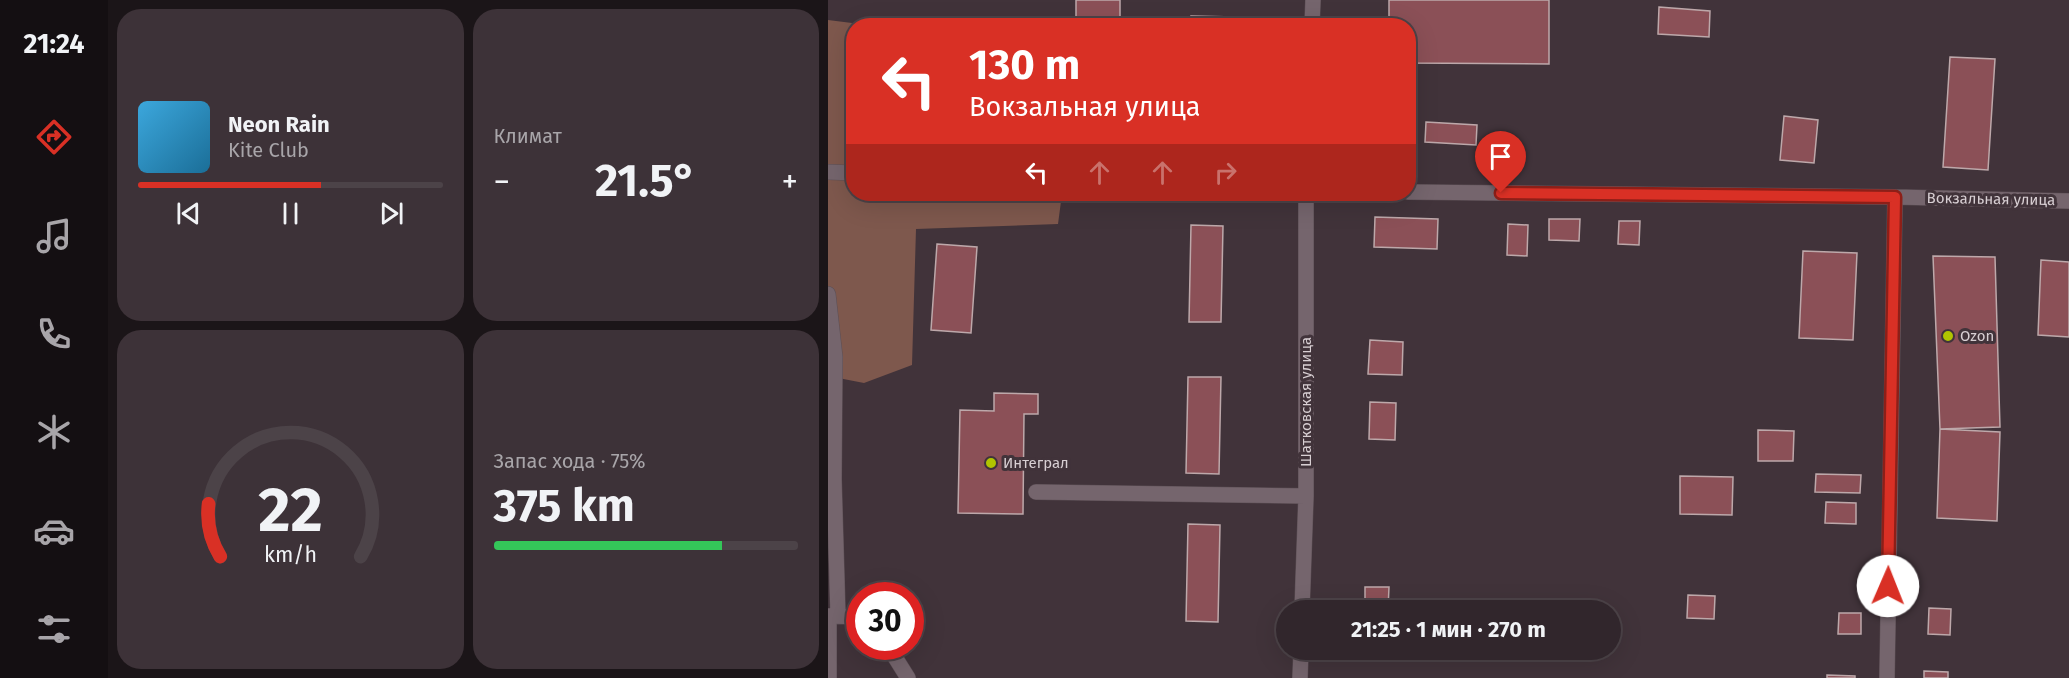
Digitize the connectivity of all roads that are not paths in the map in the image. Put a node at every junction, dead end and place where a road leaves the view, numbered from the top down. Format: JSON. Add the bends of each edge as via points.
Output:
{"nodes":[{"id":1,"x":1313,"y":0,"type":"edge"},
{"id":2,"x":1312,"y":18,"type":"edge"},
{"id":3,"x":828,"y":172,"type":"edge"},
{"id":4,"x":846,"y":173,"type":"edge"},
{"id":5,"x":1416,"y":192,"type":"edge"},
{"id":6,"x":1895,"y":197,"type":"junction"},
{"id":7,"x":1306,"y":201,"type":"edge"},
{"id":8,"x":2069,"y":201,"type":"edge"},
{"id":9,"x":828,"y":294,"type":"edge"},
{"id":10,"x":831,"y":480,"type":"edge"},
{"id":11,"x":1036,"y":492,"type":"dead end"},
{"id":12,"x":1306,"y":496,"type":"junction"},
{"id":13,"x":1302,"y":600,"type":"edge"},
{"id":14,"x":838,"y":616,"type":"junction"},
{"id":15,"x":846,"y":616,"type":"edge"},
{"id":16,"x":897,"y":660,"type":"edge"},
{"id":17,"x":1300,"y":660,"type":"edge"},
{"id":18,"x":829,"y":678,"type":"edge"},
{"id":19,"x":908,"y":678,"type":"edge"},
{"id":20,"x":1300,"y":678,"type":"edge"},
{"id":21,"x":1887,"y":678,"type":"edge"}],
"edges":[{"from":1,"to":2,"type":"street"},
{"from":3,"to":4,"type":"street"},
{"from":5,"to":6,"type":"street","name":"Вокзальная улица"},
{"from":6,"to":8,"type":"street","name":"Вокзальная улица"},
{"from":6,"to":21,"type":"street"},
{"from":7,"to":12,"type":"street","name":"Шатковская улица"},
{"from":9,"to":10,"type":"street","via":[[835,357]]},
{"from":10,"to":14,"type":"street"},
{"from":11,"to":12,"type":"street"},
{"from":12,"to":13,"type":"street","name":"Шатковская улица"},
{"from":14,"to":15,"type":"street"},
{"from":14,"to":18,"type":"street","via":[[829,616]]},
{"from":16,"to":19,"type":"street"},
{"from":17,"to":20,"type":"street"}]}
